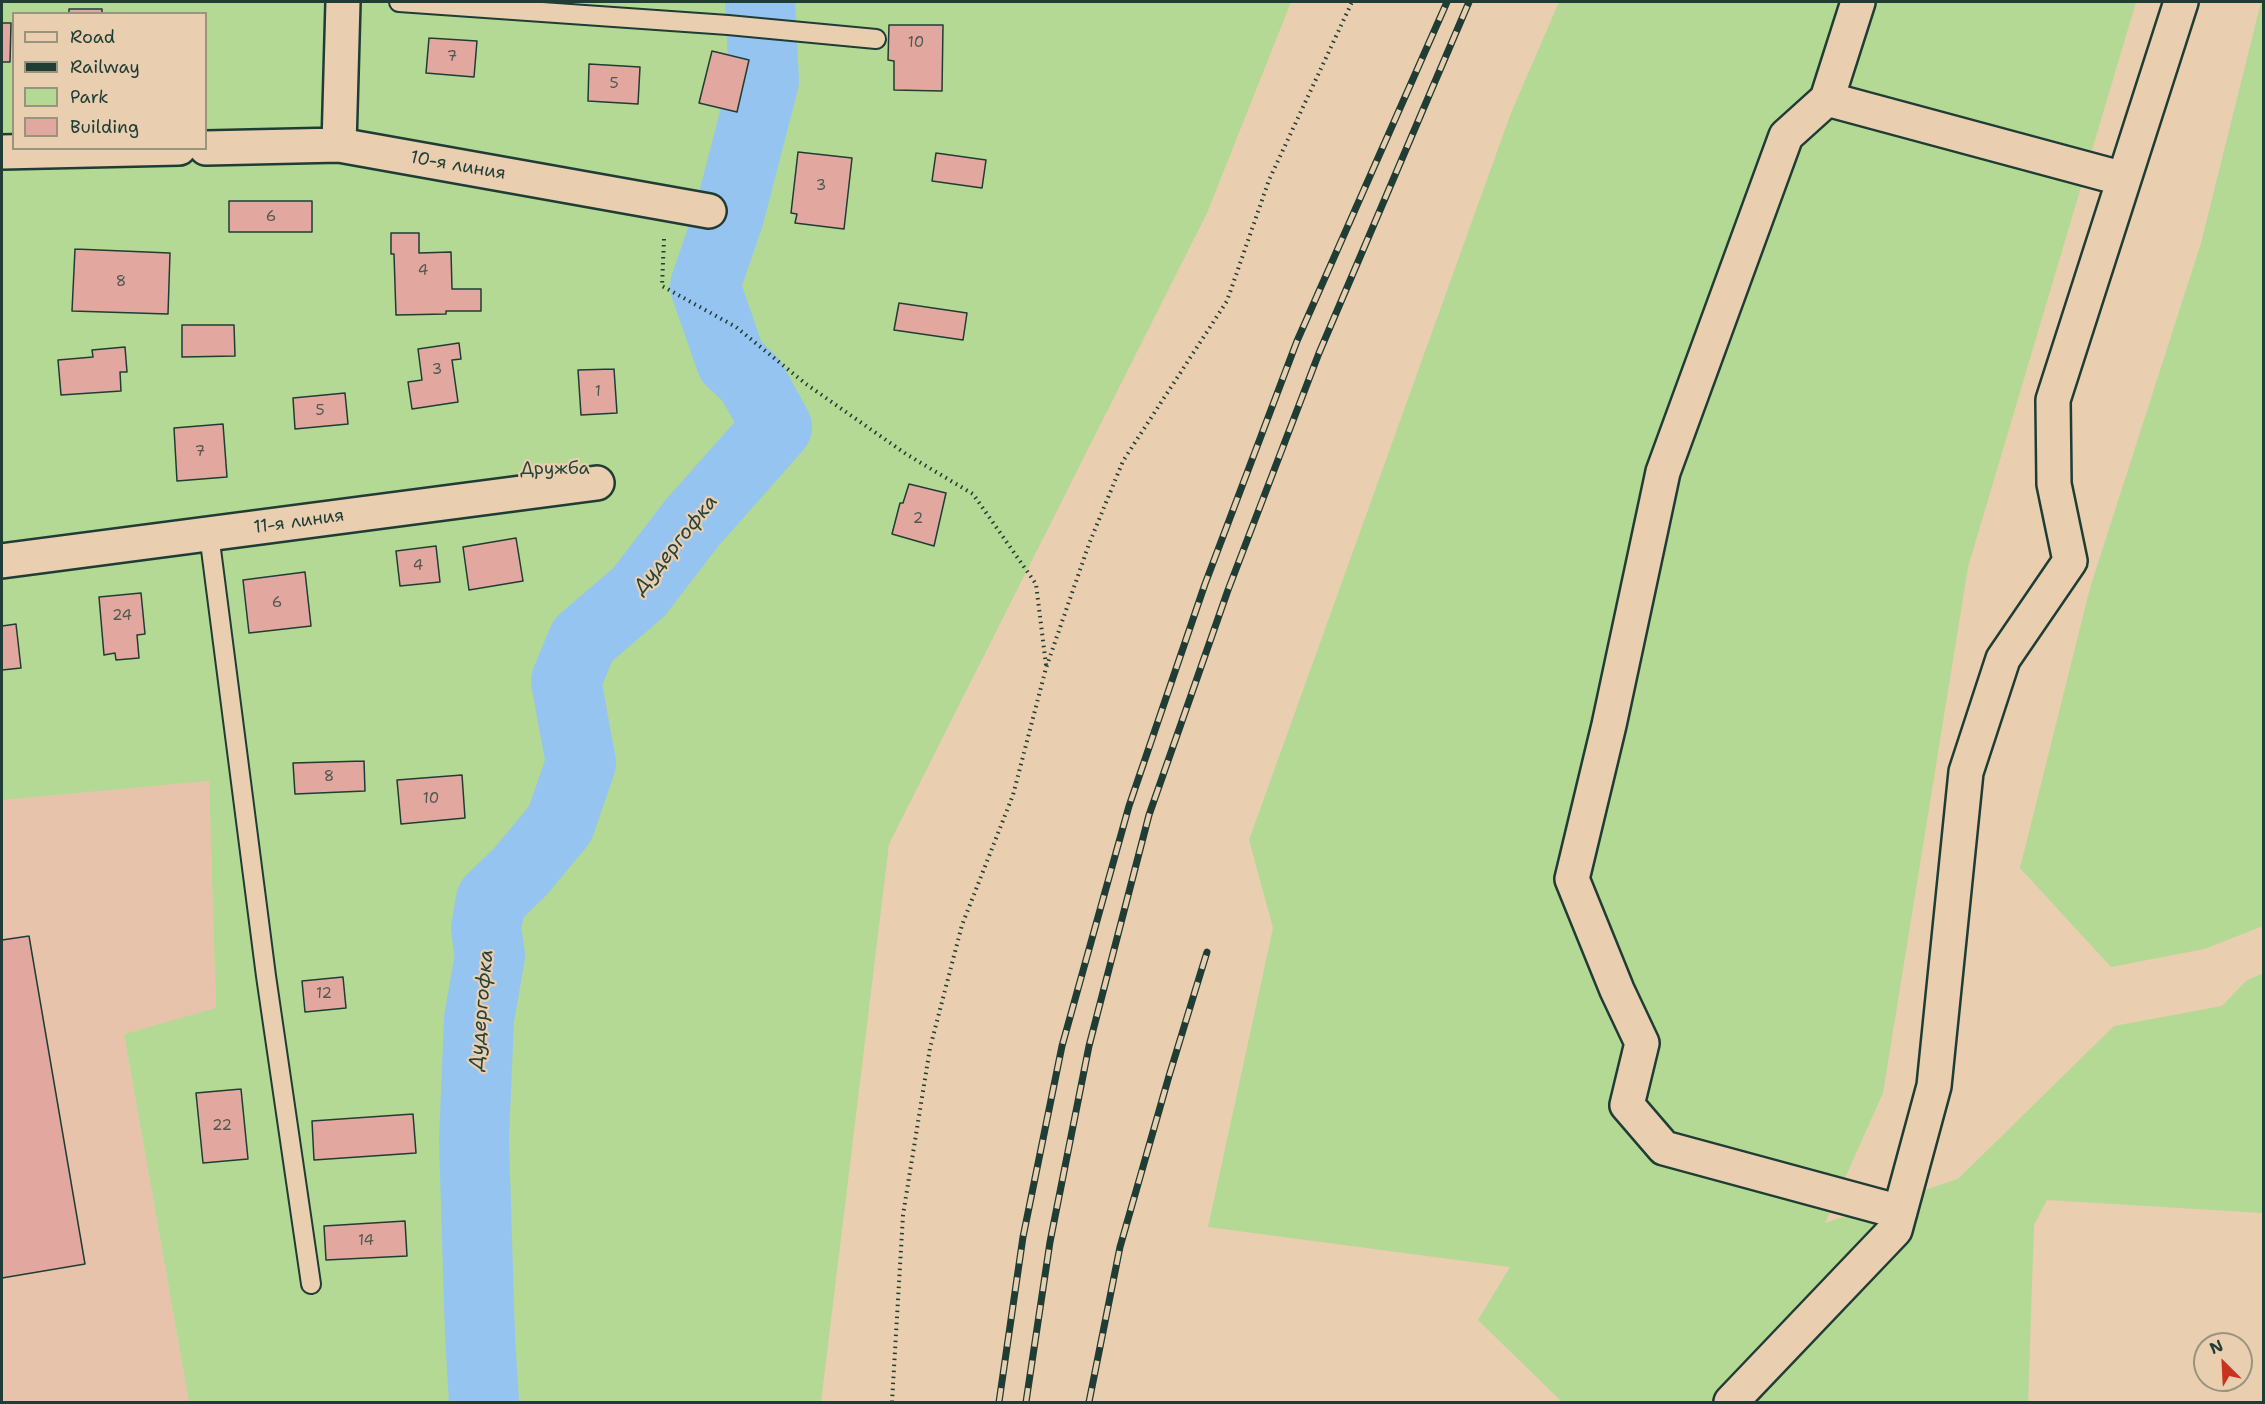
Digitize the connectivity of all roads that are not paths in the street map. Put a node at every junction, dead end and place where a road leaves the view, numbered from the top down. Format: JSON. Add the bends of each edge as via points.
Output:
{"nodes":[{"id":1,"x":343,"y":2,"type":"edge"},
{"id":2,"x":399,"y":2,"type":"edge"},
{"id":3,"x":1858,"y":2,"type":"edge"},
{"id":4,"x":2181,"y":2,"type":"edge"},
{"id":5,"x":876,"y":39,"type":"dead end"},
{"id":6,"x":1827,"y":99,"type":"junction"},
{"id":7,"x":339,"y":145,"type":"junction"},
{"id":8,"x":207,"y":148,"type":"edge"},
{"id":9,"x":90,"y":150,"type":"edge"},
{"id":10,"x":2,"y":152,"type":"edge"},
{"id":11,"x":2124,"y":179,"type":"junction"},
{"id":12,"x":709,"y":211,"type":"dead end"},
{"id":13,"x":597,"y":483,"type":"dead end"},
{"id":14,"x":209,"y":534,"type":"junction"},
{"id":15,"x":2,"y":561,"type":"edge"},
{"id":16,"x":1900,"y":1212,"type":"junction"},
{"id":17,"x":310,"y":1284,"type":"dead end"},
{"id":18,"x":1731,"y":1402,"type":"edge"}],
"edges":[{"from":1,"to":7,"type":"street"},
{"from":2,"to":5,"type":"lane"},
{"from":3,"to":6,"type":"street"},
{"from":4,"to":11,"type":"street"},
{"from":6,"to":11,"type":"street"},
{"from":6,"to":16,"type":"street","via":[[1786,136],[1663,472],[1572,879],[1642,1043],[1627,1105],[1664,1148]]},
{"from":7,"to":8,"type":"street","name":"10-я линия"},
{"from":7,"to":12,"type":"street","name":"10-я линия"},
{"from":9,"to":10,"type":"street"},
{"from":11,"to":16,"type":"street","via":[[2053,400],[2054,484],[2070,561],[2004,658],[1966,772],[1934,1086]]},
{"from":13,"to":14,"type":"street","name":"11-я линия"},
{"from":14,"to":15,"type":"street","name":"11-я линия"},
{"from":14,"to":17,"type":"lane"},
{"from":16,"to":18,"type":"street","via":[[1895,1230]]}]}
